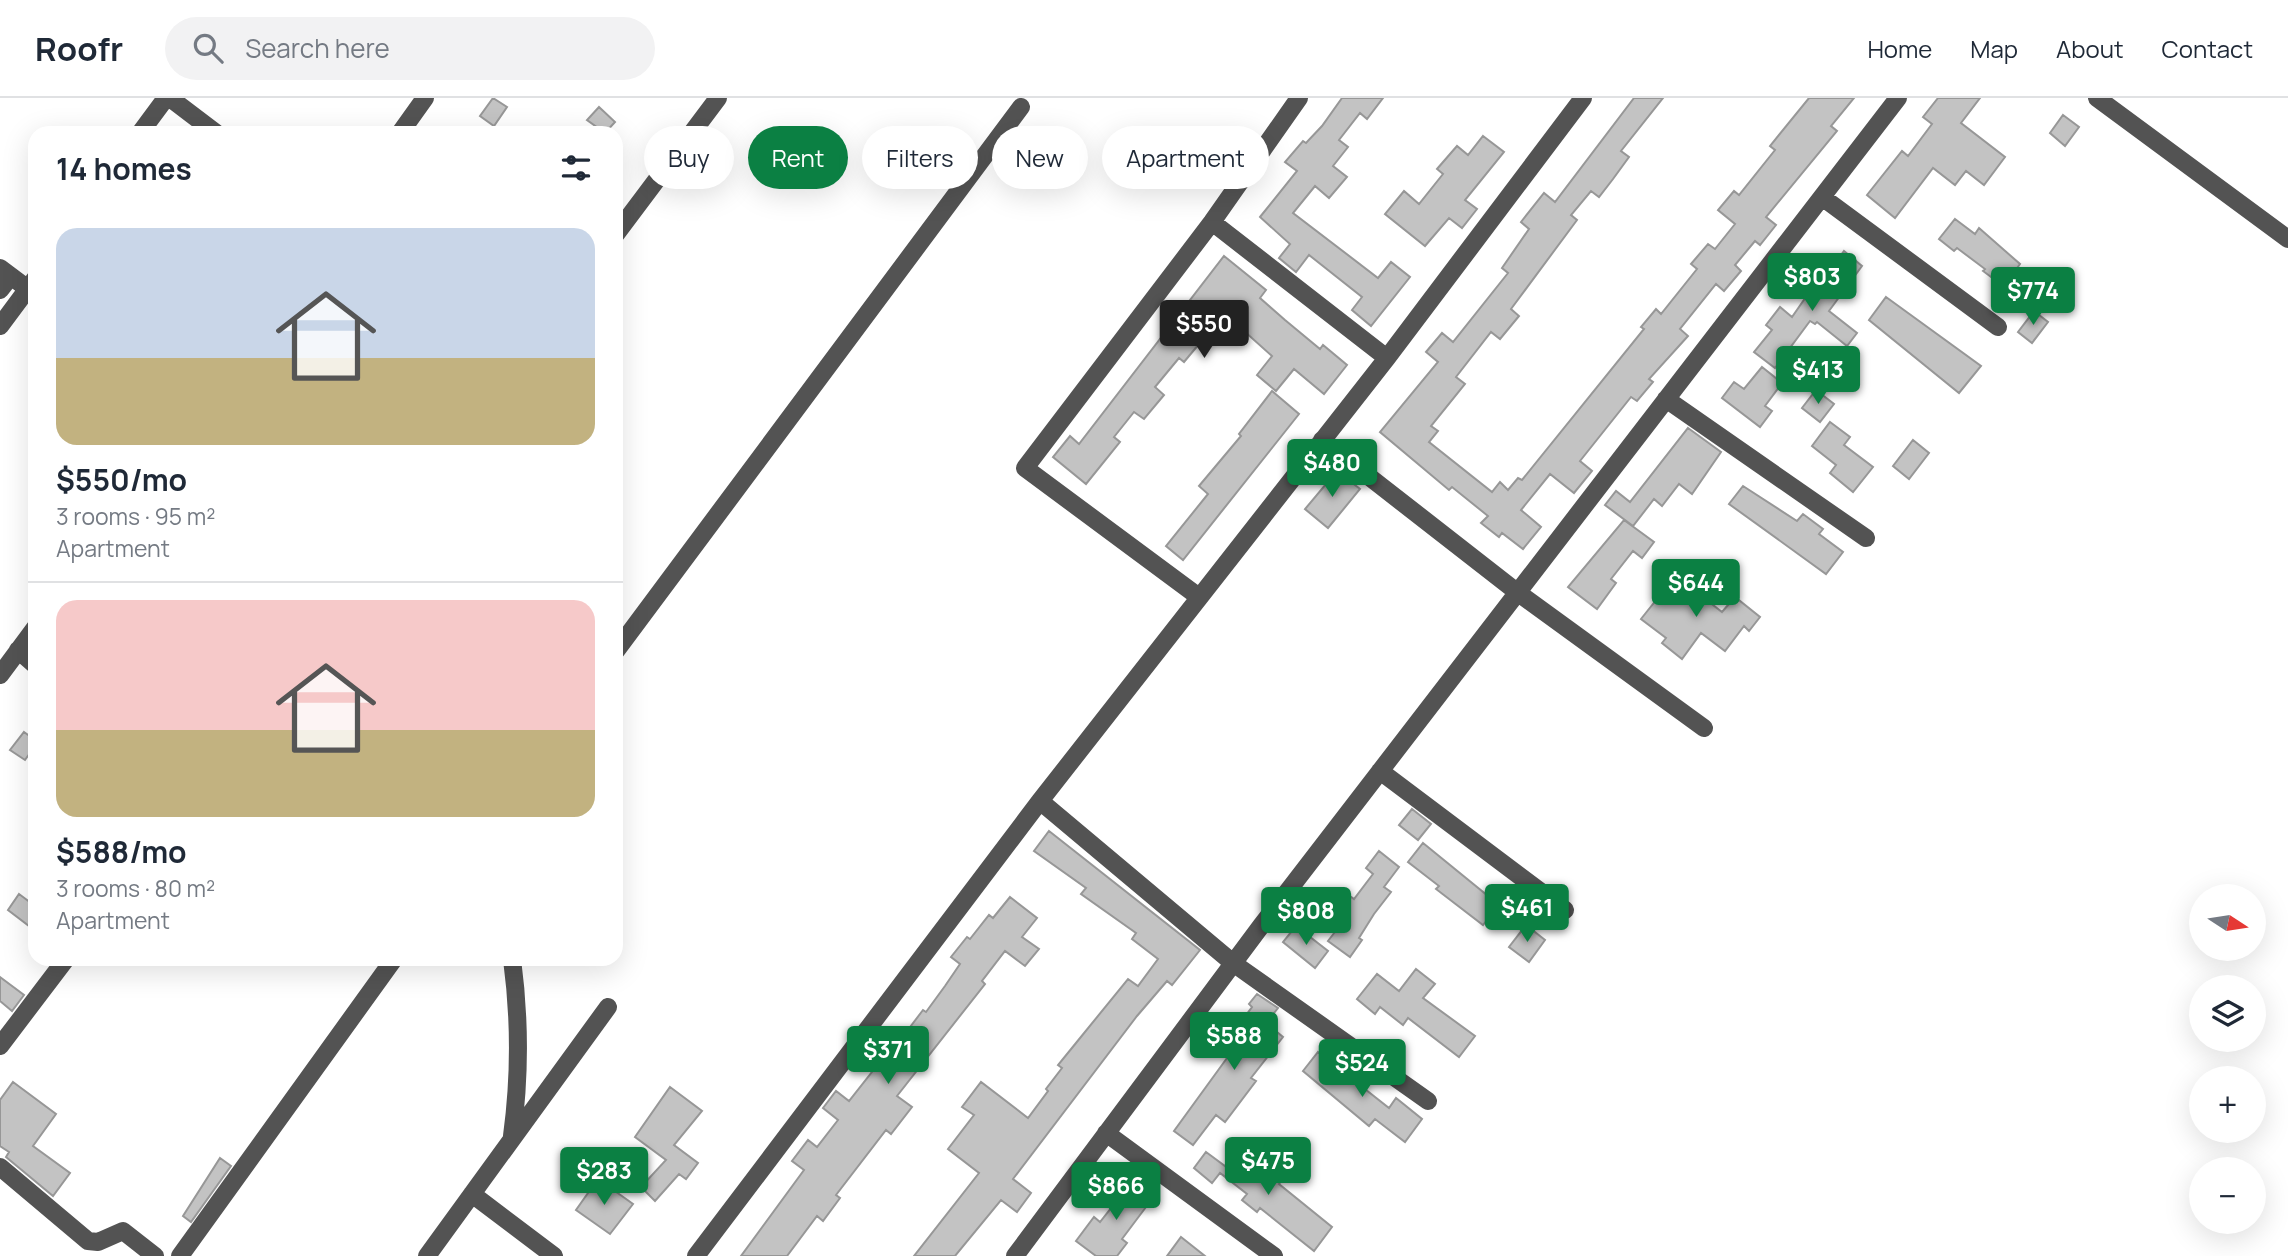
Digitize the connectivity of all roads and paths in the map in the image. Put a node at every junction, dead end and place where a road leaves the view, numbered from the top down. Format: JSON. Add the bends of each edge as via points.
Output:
{"nodes":[{"id":1,"x":168,"y":98,"type":"edge"},
{"id":2,"x":425,"y":98,"type":"edge"},
{"id":3,"x":718,"y":98,"type":"edge"},
{"id":4,"x":1299,"y":98,"type":"edge"},
{"id":5,"x":1583,"y":98,"type":"edge"},
{"id":6,"x":1898,"y":98,"type":"edge"},
{"id":7,"x":2097,"y":98,"type":"edge"},
{"id":8,"x":1021,"y":107,"type":"dead end"},
{"id":9,"x":146,"y":126,"type":"edge"},
{"id":10,"x":206,"y":126,"type":"edge"},
{"id":11,"x":405,"y":126,"type":"edge"},
{"id":12,"x":1822,"y":197,"type":"junction"},
{"id":13,"x":1212,"y":222,"type":"junction"},
{"id":14,"x":623,"y":225,"type":"edge"},
{"id":15,"x":2288,"y":239,"type":"edge"},
{"id":16,"x":4,"y":278,"type":"edge"},
{"id":17,"x":28,"y":283,"type":"edge"},
{"id":18,"x":28,"y":288,"type":"edge"},
{"id":19,"x":0,"y":326,"type":"edge"},
{"id":20,"x":1998,"y":327,"type":"dead end"},
{"id":21,"x":1387,"y":358,"type":"junction"},
{"id":22,"x":1666,"y":399,"type":"junction"},
{"id":23,"x":1322,"y":440,"type":"junction"},
{"id":24,"x":1866,"y":538,"type":"dead end"},
{"id":25,"x":1517,"y":592,"type":"junction"},
{"id":26,"x":1199,"y":597,"type":"junction"},
{"id":27,"x":28,"y":637,"type":"edge"},
{"id":28,"x":623,"y":642,"type":"edge"},
{"id":29,"x":18,"y":650,"type":"junction"},
{"id":30,"x":28,"y":659,"type":"edge"},
{"id":31,"x":0,"y":675,"type":"edge"},
{"id":32,"x":1704,"y":728,"type":"dead end"},
{"id":33,"x":1380,"y":771,"type":"junction"},
{"id":34,"x":1040,"y":801,"type":"junction"},
{"id":35,"x":1565,"y":910,"type":"dead end"},
{"id":36,"x":1233,"y":963,"type":"junction"},
{"id":37,"x":61,"y":966,"type":"edge"},
{"id":38,"x":389,"y":966,"type":"edge"},
{"id":39,"x":513,"y":966,"type":"edge"},
{"id":40,"x":608,"y":1007,"type":"dead end"},
{"id":41,"x":0,"y":1046,"type":"edge"},
{"id":42,"x":1428,"y":1101,"type":"dead end"},
{"id":43,"x":1106,"y":1133,"type":"junction"},
{"id":44,"x":511,"y":1140,"type":"junction"},
{"id":45,"x":0,"y":1167,"type":"edge"},
{"id":46,"x":472,"y":1194,"type":"junction"},
{"id":47,"x":155,"y":1256,"type":"edge"},
{"id":48,"x":180,"y":1256,"type":"edge"},
{"id":49,"x":427,"y":1256,"type":"edge"},
{"id":50,"x":554,"y":1256,"type":"edge"},
{"id":51,"x":696,"y":1256,"type":"edge"},
{"id":52,"x":1015,"y":1256,"type":"edge"},
{"id":53,"x":1274,"y":1256,"type":"edge"}],
"edges":[{"from":1,"to":9,"type":"street"},
{"from":1,"to":10,"type":"street"},
{"from":2,"to":11,"type":"street"},
{"from":3,"to":14,"type":"street"},
{"from":4,"to":13,"type":"street"},
{"from":5,"to":21,"type":"street"},
{"from":6,"to":12,"type":"street"},
{"from":7,"to":15,"type":"street"},
{"from":8,"to":28,"type":"street"},
{"from":12,"to":20,"type":"street"},
{"from":12,"to":22,"type":"street"},
{"from":13,"to":21,"type":"street"},
{"from":13,"to":26,"type":"street","via":[[1025,468]]},
{"from":16,"to":17,"type":"street"},
{"from":18,"to":19,"type":"street"},
{"from":21,"to":23,"type":"street"},
{"from":22,"to":24,"type":"street"},
{"from":22,"to":25,"type":"street"},
{"from":23,"to":25,"type":"street"},
{"from":23,"to":26,"type":"street"},
{"from":25,"to":32,"type":"street"},
{"from":25,"to":33,"type":"street"},
{"from":26,"to":34,"type":"street"},
{"from":27,"to":29,"type":"street"},
{"from":29,"to":30,"type":"street"},
{"from":29,"to":31,"type":"street"},
{"from":33,"to":35,"type":"street"},
{"from":33,"to":36,"type":"street"},
{"from":34,"to":36,"type":"street"},
{"from":34,"to":51,"type":"street"},
{"from":36,"to":42,"type":"street"},
{"from":36,"to":43,"type":"street"},
{"from":37,"to":41,"type":"street"},
{"from":38,"to":48,"type":"street"},
{"from":39,"to":44,"type":"street","via":[[520,1079]]},
{"from":40,"to":44,"type":"street"},
{"from":43,"to":52,"type":"street"},
{"from":43,"to":53,"type":"street"},
{"from":44,"to":46,"type":"street"},
{"from":45,"to":47,"type":"street","via":[[88,1241],[98,1242],[123,1231]]},
{"from":46,"to":49,"type":"street"},
{"from":46,"to":50,"type":"street"}]}
